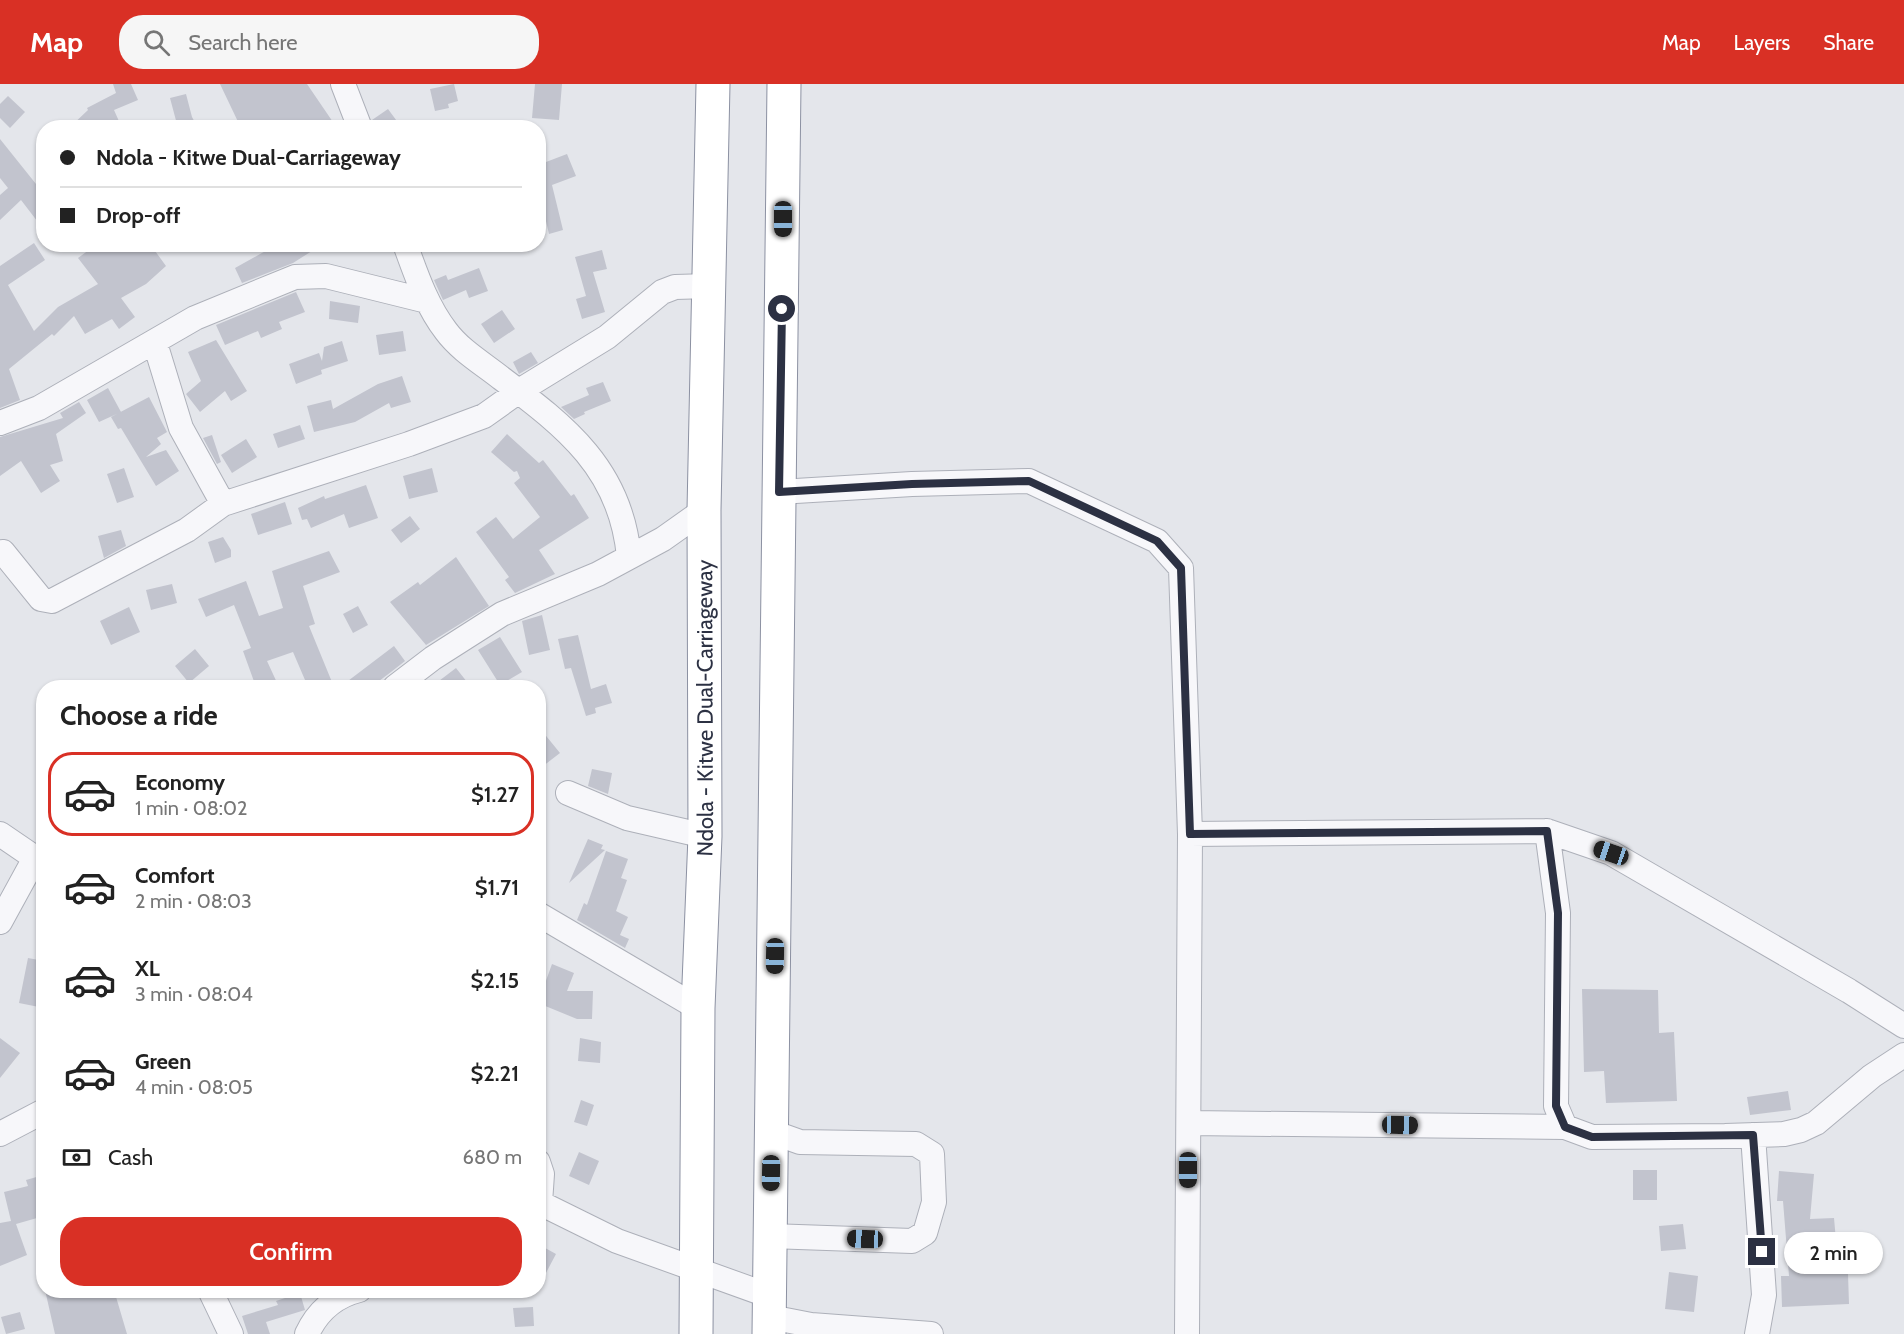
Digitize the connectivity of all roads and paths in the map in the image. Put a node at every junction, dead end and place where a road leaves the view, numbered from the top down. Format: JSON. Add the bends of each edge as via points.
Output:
{"nodes":[{"id":1,"x":343,"y":84,"type":"edge"},
{"id":2,"x":713,"y":84,"type":"edge"},
{"id":3,"x":784,"y":84,"type":"edge"},
{"id":4,"x":357,"y":120,"type":"edge"},
{"id":5,"x":408,"y":252,"type":"edge"},
{"id":6,"x":709,"y":286,"type":"junction"},
{"id":7,"x":427,"y":301,"type":"junction"},
{"id":8,"x":156,"y":343,"type":"junction"},
{"id":9,"x":519,"y":391,"type":"junction"},
{"id":10,"x":0,"y":423,"type":"edge"},
{"id":11,"x":779,"y":492,"type":"junction"},
{"id":12,"x":223,"y":504,"type":"junction"},
{"id":13,"x":704,"y":510,"type":"junction"},
{"id":14,"x":3,"y":552,"type":"dead end"},
{"id":15,"x":628,"y":557,"type":"junction"},
{"id":16,"x":404,"y":680,"type":"edge"},
{"id":17,"x":568,"y":793,"type":"dead end"},
{"id":18,"x":1547,"y":831,"type":"junction"},
{"id":19,"x":0,"y":834,"type":"edge"},
{"id":20,"x":1190,"y":834,"type":"junction"},
{"id":21,"x":705,"y":836,"type":"junction"},
{"id":22,"x":36,"y":859,"type":"edge"},
{"id":23,"x":36,"y":866,"type":"edge"},
{"id":24,"x":546,"y":919,"type":"edge"},
{"id":25,"x":0,"y":922,"type":"edge"},
{"id":26,"x":698,"y":1008,"type":"junction"},
{"id":27,"x":1904,"y":1026,"type":"edge"},
{"id":28,"x":1904,"y":1055,"type":"edge"},
{"id":29,"x":36,"y":1115,"type":"edge"},
{"id":30,"x":1188,"y":1123,"type":"junction"},
{"id":31,"x":1565,"y":1127,"type":"junction"},
{"id":32,"x":772,"y":1131,"type":"junction"},
{"id":33,"x":0,"y":1134,"type":"edge"},
{"id":34,"x":1753,"y":1135,"type":"junction"},
{"id":35,"x":546,"y":1206,"type":"edge"},
{"id":36,"x":771,"y":1236,"type":"junction"},
{"id":37,"x":696,"y":1271,"type":"junction"},
{"id":38,"x":214,"y":1298,"type":"edge"},
{"id":39,"x":342,"y":1298,"type":"edge"},
{"id":40,"x":770,"y":1316,"type":"edge"},
{"id":41,"x":231,"y":1334,"type":"edge"},
{"id":42,"x":307,"y":1334,"type":"edge"},
{"id":43,"x":696,"y":1334,"type":"edge"},
{"id":44,"x":931,"y":1334,"type":"edge"},
{"id":45,"x":1187,"y":1334,"type":"edge"},
{"id":46,"x":1757,"y":1334,"type":"edge"}],
"edges":[{"from":1,"to":4,"type":"street"},
{"from":2,"to":6,"type":"highway","name":"Ndola - Kitwe Dual-Carriageway"},
{"from":3,"to":11,"type":"highway"},
{"from":5,"to":7,"type":"street"},
{"from":6,"to":9,"type":"street","via":[[668,289],[607,337]]},
{"from":6,"to":13,"type":"highway","name":"Ndola - Kitwe Dual-Carriageway"},
{"from":7,"to":8,"type":"street","via":[[326,276],[295,277],[195,318]]},
{"from":7,"to":9,"type":"street","via":[[446,332],[461,347]]},
{"from":8,"to":10,"type":"street","via":[[39,408]]},
{"from":8,"to":12,"type":"street","via":[[181,428]]},
{"from":9,"to":12,"type":"street","via":[[484,416]]},
{"from":9,"to":15,"type":"street","via":[[579,441],[602,474],[618,506]]},
{"from":11,"to":20,"type":"street","via":[[1029,481],[1157,541],[1181,568]]},
{"from":11,"to":32,"type":"highway"},
{"from":12,"to":14,"type":"street","via":[[187,531],[52,601],[41,599]]},
{"from":13,"to":15,"type":"street","via":[[663,539]]},
{"from":13,"to":21,"type":"highway","name":"Ndola - Kitwe Dual-Carriageway"},
{"from":15,"to":16,"type":"street","via":[[508,611]]},
{"from":17,"to":21,"type":"street","via":[[627,819]]},
{"from":18,"to":20,"type":"street"},
{"from":18,"to":27,"type":"street","via":[[1611,853]]},
{"from":18,"to":31,"type":"street","via":[[1558,913],[1556,1106]]},
{"from":19,"to":22,"type":"street"},
{"from":20,"to":30,"type":"street"},
{"from":21,"to":26,"type":"highway","name":"Ndola - Kitwe Dual-Carriageway"},
{"from":23,"to":25,"type":"street"},
{"from":24,"to":26,"type":"street"},
{"from":26,"to":37,"type":"highway","name":"Ndola - Kitwe Dual-Carriageway"},
{"from":28,"to":34,"type":"street","via":[[1816,1123],[1784,1134]]},
{"from":29,"to":33,"type":"street"},
{"from":30,"to":31,"type":"street"},
{"from":30,"to":45,"type":"street"},
{"from":31,"to":34,"type":"street","via":[[1592,1137]]},
{"from":32,"to":36,"type":"highway"},
{"from":32,"to":36,"type":"street","via":[[800,1142],[916,1144],[932,1154],[934,1202],[925,1233],[912,1241]]},
{"from":34,"to":46,"type":"street","via":[[1764,1295]]},
{"from":35,"to":37,"type":"street","via":[[617,1241]]},
{"from":36,"to":40,"type":"highway"},
{"from":37,"to":40,"type":"street"},
{"from":37,"to":43,"type":"highway","name":"Ndola - Kitwe Dual-Carriageway"},
{"from":38,"to":41,"type":"street"},
{"from":39,"to":42,"type":"street","via":[[330,1304]]},
{"from":40,"to":44,"type":"street","via":[[811,1325]]}]}
